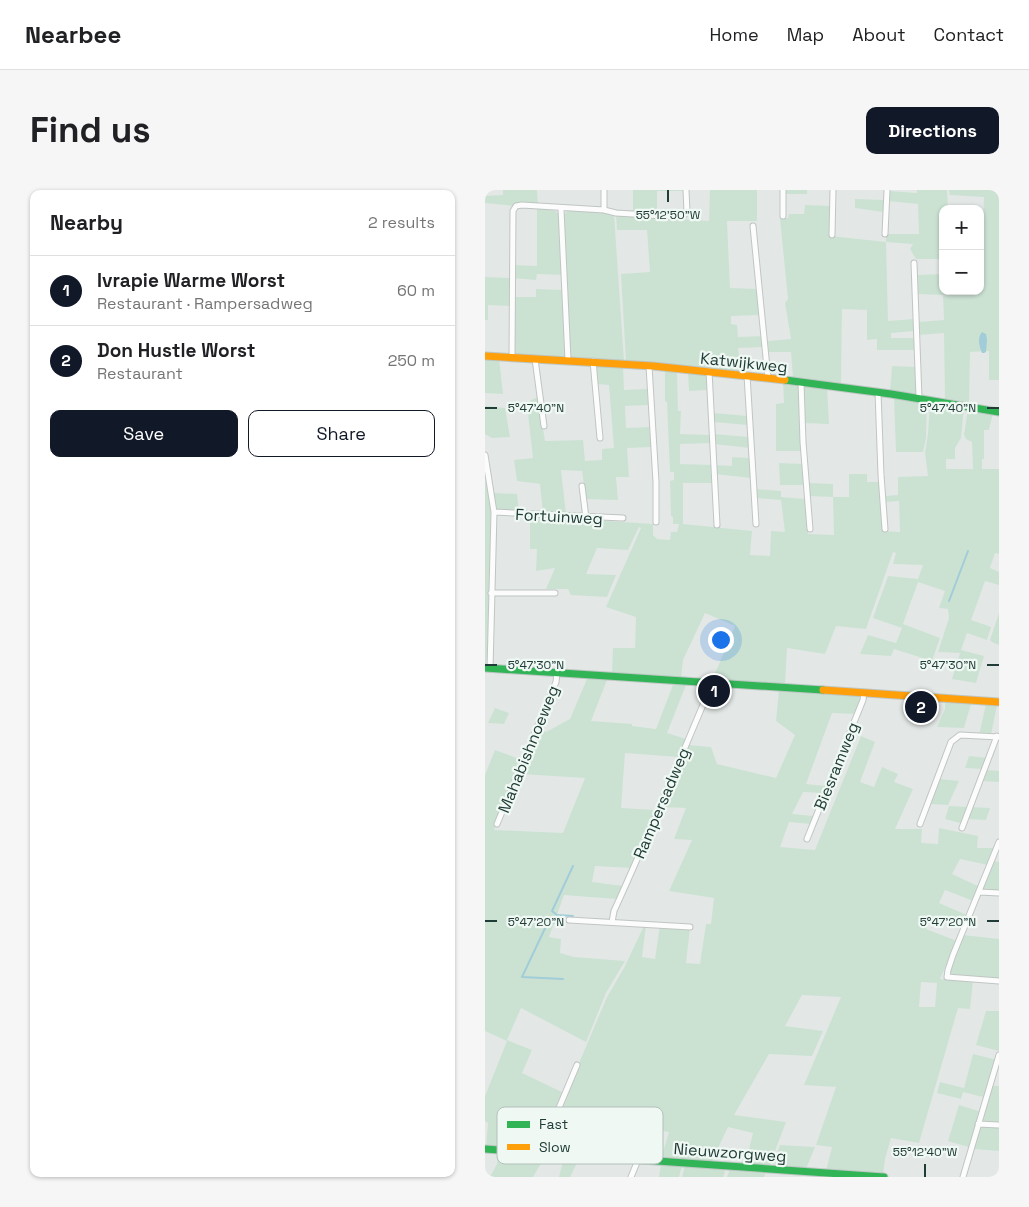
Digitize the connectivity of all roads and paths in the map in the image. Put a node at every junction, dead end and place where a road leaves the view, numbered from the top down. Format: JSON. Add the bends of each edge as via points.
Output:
{"nodes":[{"id":1,"x":604,"y":190,"type":"edge"},
{"id":2,"x":686,"y":190,"type":"edge"},
{"id":3,"x":783,"y":190,"type":"edge"},
{"id":4,"x":833,"y":190,"type":"edge"},
{"id":5,"x":887,"y":190,"type":"edge"},
{"id":6,"x":561,"y":209,"type":"junction"},
{"id":7,"x":604,"y":210,"type":"junction"},
{"id":8,"x":783,"y":216,"type":"dead end"},
{"id":9,"x":753,"y":226,"type":"dead end"},
{"id":10,"x":885,"y":234,"type":"dead end"},
{"id":11,"x":832,"y":235,"type":"dead end"},
{"id":12,"x":914,"y":263,"type":"dead end"},
{"id":13,"x":485,"y":356,"type":"edge"},
{"id":14,"x":511,"y":357,"type":"junction"},
{"id":15,"x":535,"y":358,"type":"junction"},
{"id":16,"x":568,"y":360,"type":"junction"},
{"id":17,"x":593,"y":362,"type":"junction"},
{"id":18,"x":649,"y":366,"type":"junction"},
{"id":19,"x":709,"y":371,"type":"junction"},
{"id":20,"x":747,"y":375,"type":"junction"},
{"id":21,"x":768,"y":378,"type":"junction"},
{"id":22,"x":801,"y":382,"type":"junction"},
{"id":23,"x":878,"y":392,"type":"junction"},
{"id":24,"x":919,"y":398,"type":"junction"},
{"id":25,"x":999,"y":412,"type":"edge"},
{"id":26,"x":544,"y":426,"type":"dead end"},
{"id":27,"x":600,"y":438,"type":"dead end"},
{"id":28,"x":485,"y":454,"type":"edge"},
{"id":29,"x":487,"y":478,"type":"edge"},
{"id":30,"x":582,"y":486,"type":"dead end"},
{"id":31,"x":494,"y":512,"type":"junction"},
{"id":32,"x":586,"y":518,"type":"junction"},
{"id":33,"x":623,"y":518,"type":"dead end"},
{"id":34,"x":656,"y":522,"type":"dead end"},
{"id":35,"x":756,"y":524,"type":"dead end"},
{"id":36,"x":717,"y":525,"type":"dead end"},
{"id":37,"x":810,"y":528,"type":"dead end"},
{"id":38,"x":885,"y":529,"type":"dead end"},
{"id":39,"x":491,"y":593,"type":"junction"},
{"id":40,"x":555,"y":593,"type":"dead end"},
{"id":41,"x":487,"y":668,"type":"edge"},
{"id":42,"x":557,"y":673,"type":"junction"},
{"id":43,"x":709,"y":683,"type":"junction"},
{"id":44,"x":863,"y":693,"type":"junction"},
{"id":45,"x":999,"y":702,"type":"edge"},
{"id":46,"x":998,"y":737,"type":"edge"},
{"id":47,"x":497,"y":824,"type":"dead end"},
{"id":48,"x":920,"y":824,"type":"dead end"},
{"id":49,"x":962,"y":828,"type":"dead end"},
{"id":50,"x":807,"y":838,"type":"dead end"},
{"id":51,"x":999,"y":842,"type":"edge"},
{"id":52,"x":980,"y":892,"type":"junction"},
{"id":53,"x":999,"y":893,"type":"edge"},
{"id":54,"x":569,"y":920,"type":"dead end"},
{"id":55,"x":612,"y":922,"type":"junction"},
{"id":56,"x":690,"y":927,"type":"dead end"},
{"id":57,"x":999,"y":981,"type":"edge"},
{"id":58,"x":999,"y":1055,"type":"edge"},
{"id":59,"x":577,"y":1066,"type":"dead end"},
{"id":60,"x":560,"y":1107,"type":"edge"},
{"id":61,"x":978,"y":1124,"type":"junction"},
{"id":62,"x":999,"y":1125,"type":"edge"},
{"id":63,"x":663,"y":1162,"type":"edge"},
{"id":64,"x":637,"y":1164,"type":"edge"},
{"id":65,"x":631,"y":1177,"type":"edge"},
{"id":66,"x":884,"y":1177,"type":"edge"},
{"id":67,"x":963,"y":1177,"type":"edge"}],
"edges":[{"from":1,"to":7,"type":"street"},
{"from":2,"to":7,"type":"street","via":[[687,212],[682,217]]},
{"from":3,"to":8,"type":"street"},
{"from":4,"to":11,"type":"street"},
{"from":5,"to":10,"type":"street"},
{"from":6,"to":7,"type":"street"},
{"from":6,"to":14,"type":"street","via":[[522,205],[513,211]]},
{"from":6,"to":16,"type":"street"},
{"from":9,"to":21,"type":"street"},
{"from":12,"to":24,"type":"street"},
{"from":13,"to":14,"type":"street","name":"Katwijkweg"},
{"from":14,"to":15,"type":"street","name":"Katwijkweg"},
{"from":15,"to":16,"type":"street","name":"Katwijkweg"},
{"from":15,"to":26,"type":"street"},
{"from":16,"to":17,"type":"street","name":"Katwijkweg"},
{"from":17,"to":18,"type":"street","name":"Katwijkweg"},
{"from":17,"to":27,"type":"street"},
{"from":18,"to":19,"type":"street","name":"Katwijkweg"},
{"from":18,"to":34,"type":"street"},
{"from":19,"to":20,"type":"street","name":"Katwijkweg"},
{"from":19,"to":36,"type":"street"},
{"from":20,"to":21,"type":"street","name":"Katwijkweg"},
{"from":20,"to":35,"type":"street"},
{"from":21,"to":22,"type":"street","name":"Katwijkweg"},
{"from":22,"to":23,"type":"street","name":"Katwijkweg"},
{"from":22,"to":37,"type":"street"},
{"from":23,"to":24,"type":"street","name":"Katwijkweg"},
{"from":23,"to":38,"type":"street"},
{"from":24,"to":25,"type":"street","name":"Katwijkweg"},
{"from":28,"to":29,"type":"street"},
{"from":29,"to":31,"type":"street"},
{"from":30,"to":32,"type":"street"},
{"from":31,"to":32,"type":"street","name":"Fortuinweg"},
{"from":31,"to":39,"type":"street"},
{"from":32,"to":33,"type":"street","name":"Fortuinweg"},
{"from":39,"to":40,"type":"street"},
{"from":39,"to":41,"type":"street"},
{"from":41,"to":42,"type":"street"},
{"from":42,"to":43,"type":"street"},
{"from":42,"to":47,"type":"street","name":"Mahabishnoeweg"},
{"from":43,"to":44,"type":"street"},
{"from":43,"to":55,"type":"street","name":"Rampersadweg","via":[[647,839],[613,911]]},
{"from":44,"to":45,"type":"street"},
{"from":44,"to":50,"type":"street","name":"Biesramweg","via":[[863,700]]},
{"from":46,"to":48,"type":"street","via":[[960,736],[951,742]]},
{"from":46,"to":49,"type":"street"},
{"from":51,"to":52,"type":"street"},
{"from":52,"to":53,"type":"street"},
{"from":52,"to":57,"type":"street","via":[[947,977]]},
{"from":54,"to":55,"type":"street"},
{"from":55,"to":56,"type":"street"},
{"from":58,"to":61,"type":"street"},
{"from":59,"to":60,"type":"street"},
{"from":61,"to":62,"type":"street"},
{"from":61,"to":67,"type":"street"},
{"from":63,"to":66,"type":"street","name":"Nieuwzorgweg"},
{"from":64,"to":65,"type":"street"}]}
